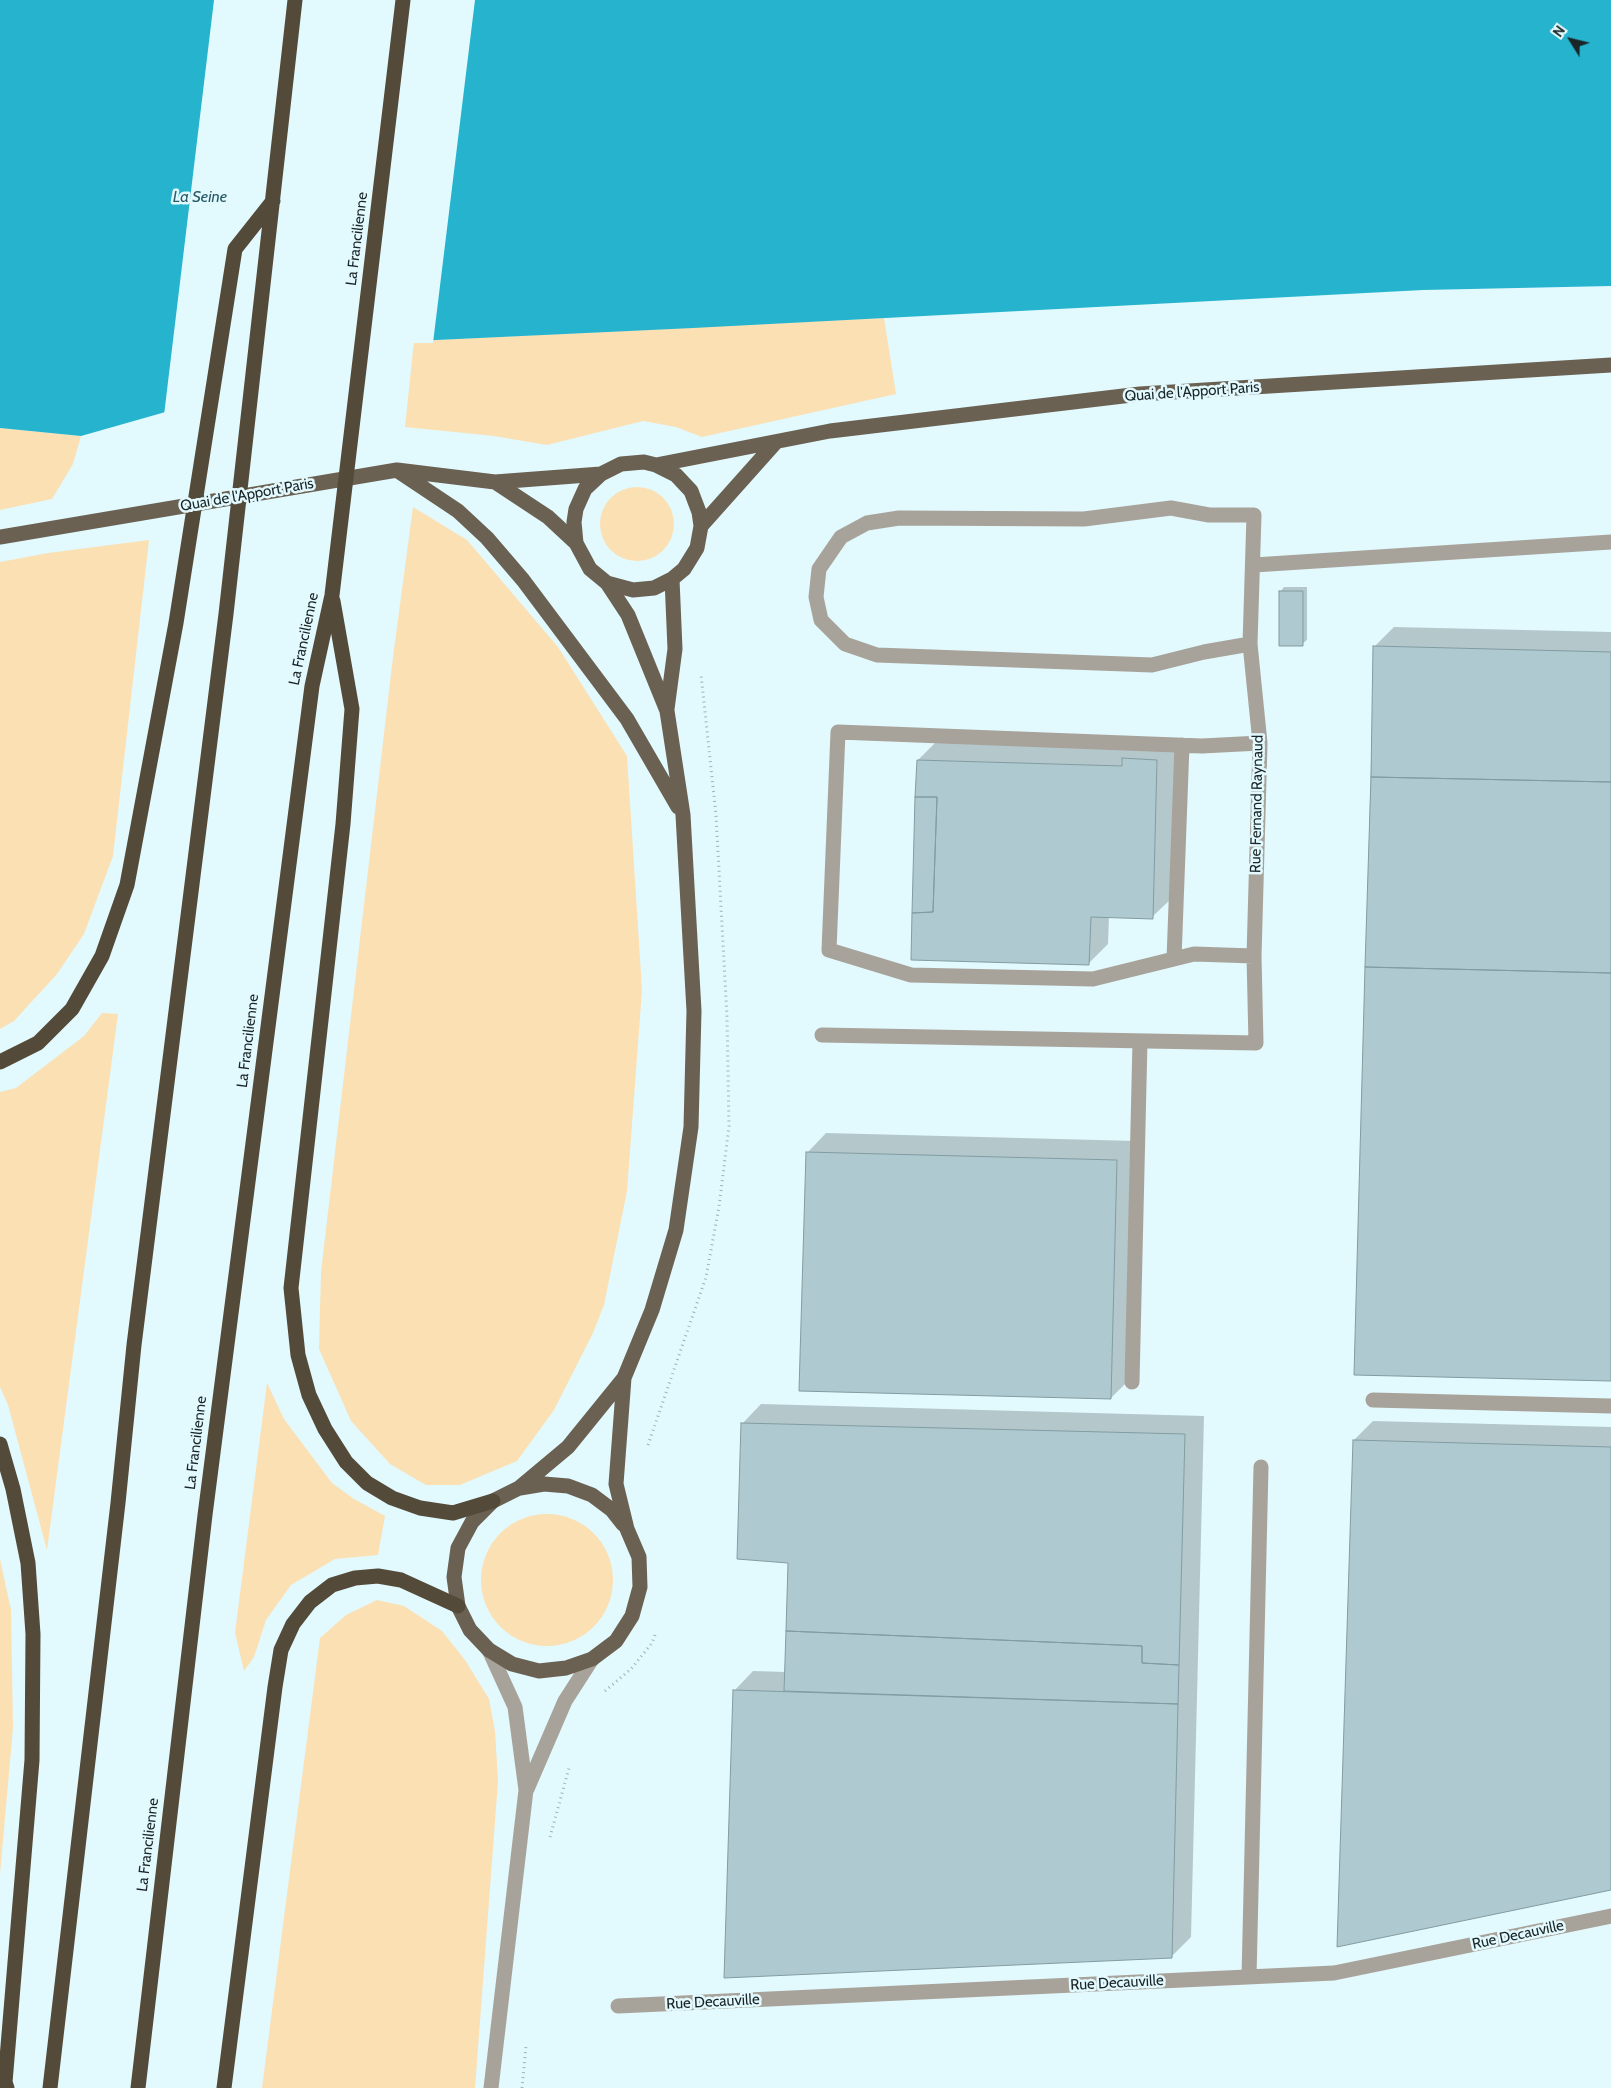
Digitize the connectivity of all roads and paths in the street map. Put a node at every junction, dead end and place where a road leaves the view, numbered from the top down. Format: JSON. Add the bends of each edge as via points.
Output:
{"nodes":[{"id":1,"x":296,"y":0,"type":"edge"},
{"id":2,"x":403,"y":0,"type":"edge"},
{"id":3,"x":273,"y":201,"type":"junction"},
{"id":4,"x":1611,"y":365,"type":"edge"},
{"id":5,"x":776,"y":442,"type":"junction"},
{"id":6,"x":656,"y":465,"type":"junction"},
{"id":7,"x":396,"y":470,"type":"junction"},
{"id":8,"x":601,"y":474,"type":"junction"},
{"id":9,"x":495,"y":482,"type":"junction"},
{"id":10,"x":701,"y":526,"type":"junction"},
{"id":11,"x":0,"y":537,"type":"edge"},
{"id":12,"x":1611,"y":542,"type":"edge"},
{"id":13,"x":576,"y":544,"type":"junction"},
{"id":14,"x":1254,"y":565,"type":"junction"},
{"id":15,"x":672,"y":579,"type":"junction"},
{"id":16,"x":607,"y":582,"type":"junction"},
{"id":17,"x":332,"y":595,"type":"junction"},
{"id":18,"x":1250,"y":644,"type":"junction"},
{"id":19,"x":667,"y":711,"type":"junction"},
{"id":20,"x":1260,"y":743,"type":"junction"},
{"id":21,"x":1182,"y":745,"type":"junction"},
{"id":22,"x":683,"y":815,"type":"junction"},
{"id":23,"x":1254,"y":956,"type":"junction"},
{"id":24,"x":1174,"y":959,"type":"junction"},
{"id":25,"x":822,"y":1035,"type":"dead end"},
{"id":26,"x":1140,"y":1041,"type":"junction"},
{"id":27,"x":0,"y":1062,"type":"edge"},
{"id":28,"x":624,"y":1378,"type":"junction"},
{"id":29,"x":1132,"y":1382,"type":"dead end"},
{"id":30,"x":1373,"y":1400,"type":"dead end"},
{"id":31,"x":1611,"y":1406,"type":"edge"},
{"id":32,"x":0,"y":1444,"type":"edge"},
{"id":33,"x":1261,"y":1468,"type":"dead end"},
{"id":34,"x":519,"y":1488,"type":"junction"},
{"id":35,"x":493,"y":1501,"type":"junction"},
{"id":36,"x":627,"y":1529,"type":"junction"},
{"id":37,"x":458,"y":1606,"type":"junction"},
{"id":38,"x":488,"y":1650,"type":"junction"},
{"id":39,"x":592,"y":1659,"type":"junction"},
{"id":40,"x":526,"y":1790,"type":"junction"},
{"id":41,"x":1611,"y":1916,"type":"edge"},
{"id":42,"x":1249,"y":1977,"type":"junction"},
{"id":43,"x":618,"y":2006,"type":"dead end"},
{"id":44,"x":7,"y":2088,"type":"edge"},
{"id":45,"x":50,"y":2088,"type":"edge"},
{"id":46,"x":138,"y":2088,"type":"edge"},
{"id":47,"x":224,"y":2088,"type":"edge"},
{"id":48,"x":491,"y":2088,"type":"edge"}],
"edges":[{"from":1,"to":3,"type":"highway"},
{"from":2,"to":17,"type":"highway","name":"La Francilienne"},
{"from":3,"to":27,"type":"highway","via":[[235,249],[176,623],[127,885],[102,956],[72,1009],[38,1043]]},
{"from":3,"to":45,"type":"highway","via":[[226,614],[134,1346]]},
{"from":4,"to":5,"type":"main road","name":"Quai de l'Apport Paris","via":[[1140,394],[830,431]]},
{"from":5,"to":6,"type":"main road","name":"Quai de l'Apport Paris"},
{"from":5,"to":10,"type":"main road"},
{"from":6,"to":8,"type":"main road","via":[[644,462],[621,464]]},
{"from":6,"to":10,"type":"main road","via":[[676,475],[691,491]]},
{"from":7,"to":9,"type":"main road","name":"Quai de l'Apport Paris"},
{"from":7,"to":11,"type":"main road","name":"Quai de l'Apport Paris"},
{"from":7,"to":22,"type":"main road","via":[[458,511],[487,538],[523,580],[627,719]]},
{"from":8,"to":9,"type":"main road","name":"Quai de l'Apport Paris"},
{"from":8,"to":13,"type":"main road","via":[[585,489],[576,509]]},
{"from":9,"to":13,"type":"main road","name":"Quai de l'Apport Paris","via":[[548,517]]},
{"from":10,"to":15,"type":"main road","via":[[697,548],[684,569]]},
{"from":12,"to":14,"type":"street"},
{"from":13,"to":16,"type":"main road","via":[[590,569]]},
{"from":14,"to":18,"type":"street","name":"Rue Fernand Raynaud"},
{"from":14,"to":18,"type":"street","name":"Rue Fernand Raynaud","via":[[1254,515],[1209,515],[1171,508],[1084,519],[899,518],[867,523],[841,537],[818,570],[816,597],[821,620],[845,644],[878,655],[1152,665]]},
{"from":15,"to":16,"type":"main road","via":[[654,588],[633,590]]},
{"from":15,"to":19,"type":"main road","via":[[675,649]]},
{"from":16,"to":19,"type":"main road","via":[[628,614]]},
{"from":17,"to":35,"type":"highway","via":[[352,709],[343,824],[291,1288],[298,1355],[308,1395],[325,1429],[346,1462],[367,1483],[392,1498],[420,1508],[453,1513]]},
{"from":17,"to":46,"type":"highway","name":"La Francilienne","via":[[310,696],[205,1516]]},
{"from":18,"to":20,"type":"street","name":"Rue Fernand Raynaud"},
{"from":19,"to":22,"type":"main road"},
{"from":20,"to":21,"type":"street"},
{"from":20,"to":23,"type":"street","name":"Rue Fernand Raynaud"},
{"from":21,"to":24,"type":"street"},
{"from":21,"to":24,"type":"street","via":[[838,732],[829,950],[911,975],[1093,979]]},
{"from":22,"to":28,"type":"main road","via":[[694,1011],[691,1127],[676,1230],[652,1310]]},
{"from":23,"to":24,"type":"street","via":[[1194,954]]},
{"from":23,"to":26,"type":"street","name":"Rue Fernand Raynaud","via":[[1256,1043]]},
{"from":25,"to":26,"type":"street"},
{"from":26,"to":29,"type":"street"},
{"from":28,"to":34,"type":"main road","via":[[568,1447]]},
{"from":28,"to":36,"type":"main road","via":[[616,1484]]},
{"from":30,"to":31,"type":"street"},
{"from":32,"to":44,"type":"highway","via":[[28,1563],[33,1634],[32,1760]]},
{"from":33,"to":42,"type":"street"},
{"from":34,"to":35,"type":"main road"},
{"from":34,"to":36,"type":"main road","via":[[544,1484],[568,1486],[592,1495],[612,1510]]},
{"from":35,"to":37,"type":"main road","via":[[472,1522],[458,1548],[454,1577]]},
{"from":36,"to":39,"type":"main road","via":[[639,1557],[640,1587],[632,1616],[616,1641]]},
{"from":37,"to":38,"type":"main road","via":[[470,1630]]},
{"from":37,"to":47,"type":"highway","via":[[401,1580],[378,1576],[355,1578],[332,1585],[310,1602],[293,1624],[281,1650],[275,1687]]},
{"from":38,"to":39,"type":"main road","via":[[512,1664],[539,1670],[566,1668]]},
{"from":38,"to":40,"type":"street","via":[[515,1708]]},
{"from":39,"to":40,"type":"street","via":[[565,1701]]},
{"from":40,"to":48,"type":"street"},
{"from":41,"to":42,"type":"street","name":"Rue Decauville","via":[[1334,1973]]},
{"from":42,"to":43,"type":"street","name":"Rue Decauville"}]}
